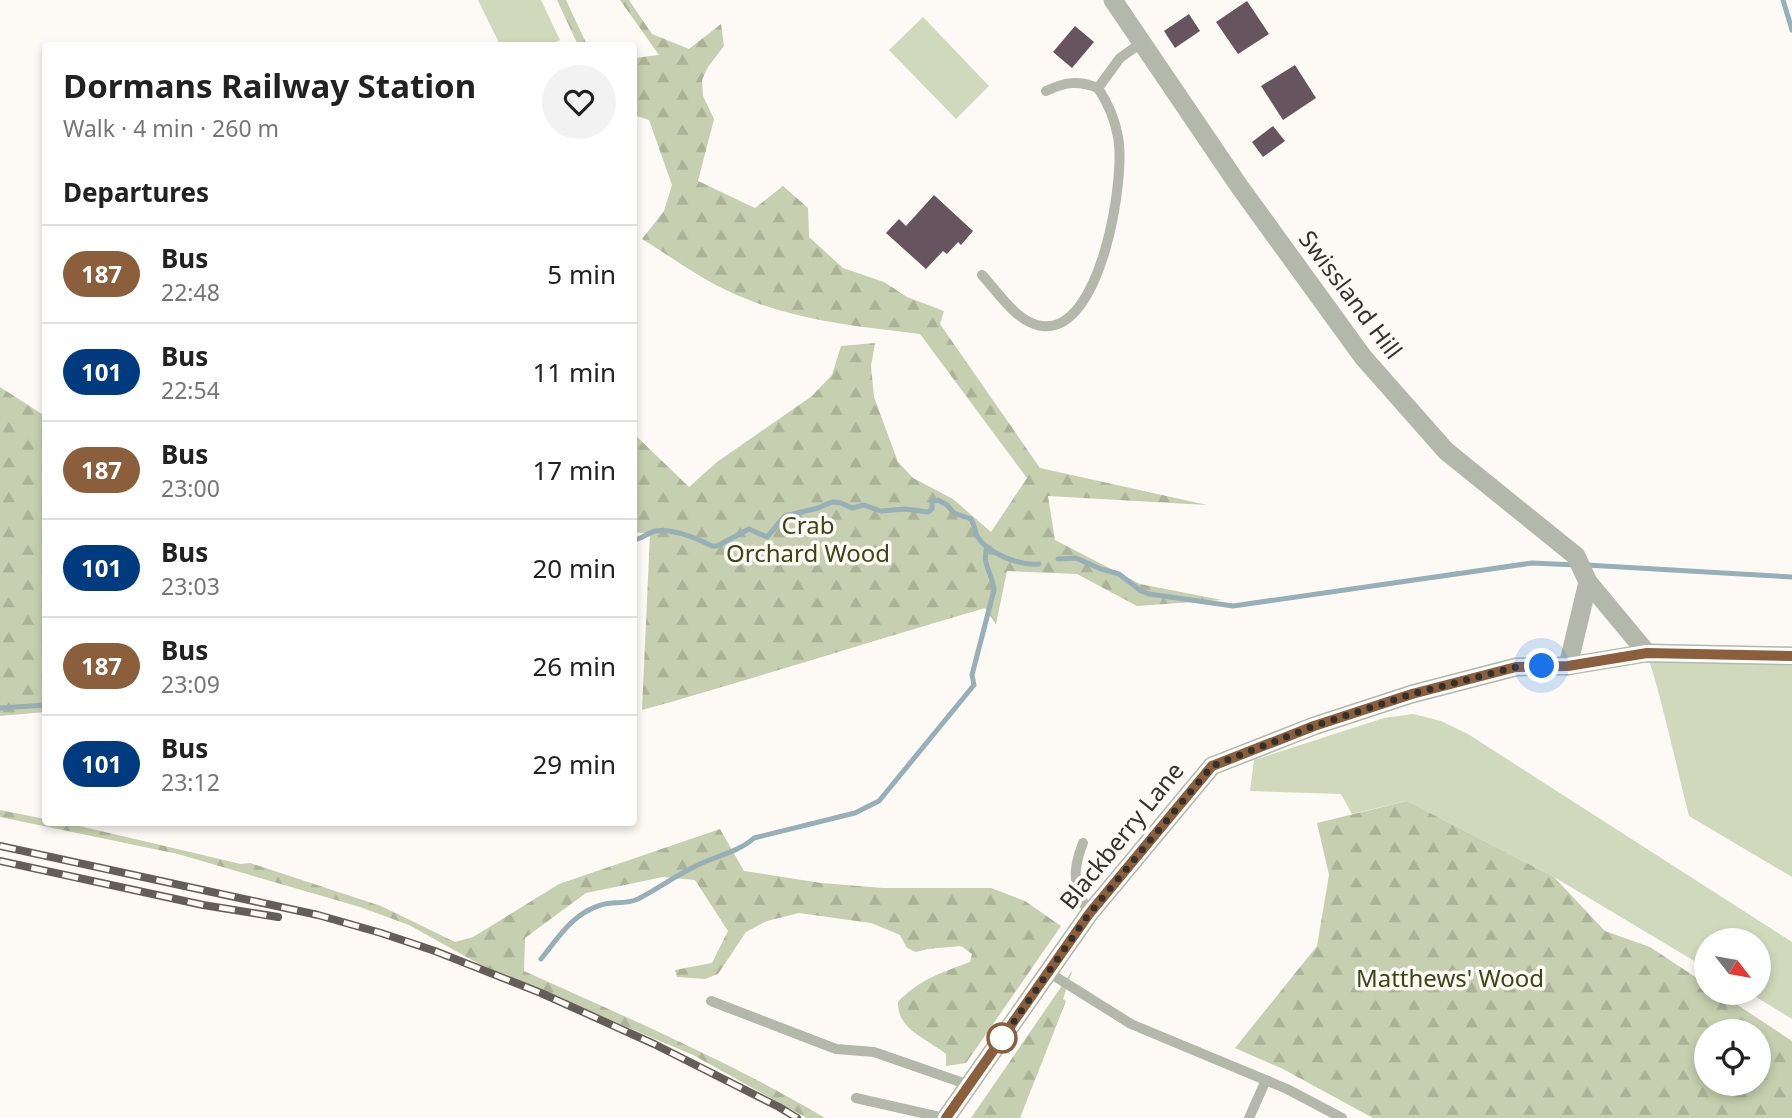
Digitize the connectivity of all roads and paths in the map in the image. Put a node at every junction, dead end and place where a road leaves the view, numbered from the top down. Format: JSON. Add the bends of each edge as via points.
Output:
{"nodes":[{"id":1,"x":1113,"y":0,"type":"edge"},
{"id":2,"x":1141,"y":43,"type":"junction"},
{"id":3,"x":1098,"y":88,"type":"junction"},
{"id":4,"x":1046,"y":91,"type":"dead end"},
{"id":5,"x":982,"y":275,"type":"dead end"},
{"id":6,"x":1588,"y":582,"type":"junction"},
{"id":7,"x":1647,"y":653,"type":"junction"},
{"id":8,"x":1792,"y":656,"type":"edge"},
{"id":9,"x":1568,"y":666,"type":"junction"},
{"id":10,"x":1083,"y":843,"type":"dead end"},
{"id":11,"x":1089,"y":914,"type":"junction"},
{"id":12,"x":1048,"y":972,"type":"junction"},
{"id":13,"x":711,"y":1001,"type":"dead end"},
{"id":14,"x":1266,"y":1080,"type":"junction"},
{"id":15,"x":969,"y":1085,"type":"junction"},
{"id":16,"x":856,"y":1098,"type":"dead end"},
{"id":17,"x":945,"y":1118,"type":"edge"},
{"id":18,"x":1249,"y":1118,"type":"edge"},
{"id":19,"x":1342,"y":1118,"type":"edge"}],
"edges":[{"from":1,"to":2,"type":"street","name":"Swissland Hill"},
{"from":2,"to":3,"type":"lane","via":[[1120,58]]},
{"from":2,"to":6,"type":"street","name":"Swissland Hill","via":[[1363,357],[1446,451],[1576,556]]},
{"from":3,"to":4,"type":"lane","via":[[1062,83]]},
{"from":3,"to":5,"type":"lane","via":[[1119,138],[1118,174],[1114,220],[1099,271],[1080,306],[1057,326],[1032,324]]},
{"from":6,"to":7,"type":"street","name":"Swissland Hill"},
{"from":6,"to":9,"type":"street"},
{"from":7,"to":8,"type":"street","name":"Blackberry Lane"},
{"from":7,"to":9,"type":"street","name":"Blackberry Lane"},
{"from":9,"to":11,"type":"street","name":"Blackberry Lane","via":[[1516,667],[1412,694],[1212,766]]},
{"from":10,"to":11,"type":"lane","via":[[1076,861],[1076,886]]},
{"from":11,"to":12,"type":"street","name":"Blackberry Lane"},
{"from":12,"to":14,"type":"lane","via":[[1130,1024]]},
{"from":12,"to":15,"type":"street","name":"Blackberry Lane"},
{"from":13,"to":15,"type":"lane","via":[[836,1049],[874,1052]]},
{"from":14,"to":18,"type":"lane"},
{"from":14,"to":19,"type":"lane"},
{"from":15,"to":17,"type":"street","name":"Blackberry Lane"},
{"from":16,"to":17,"type":"lane"}]}
